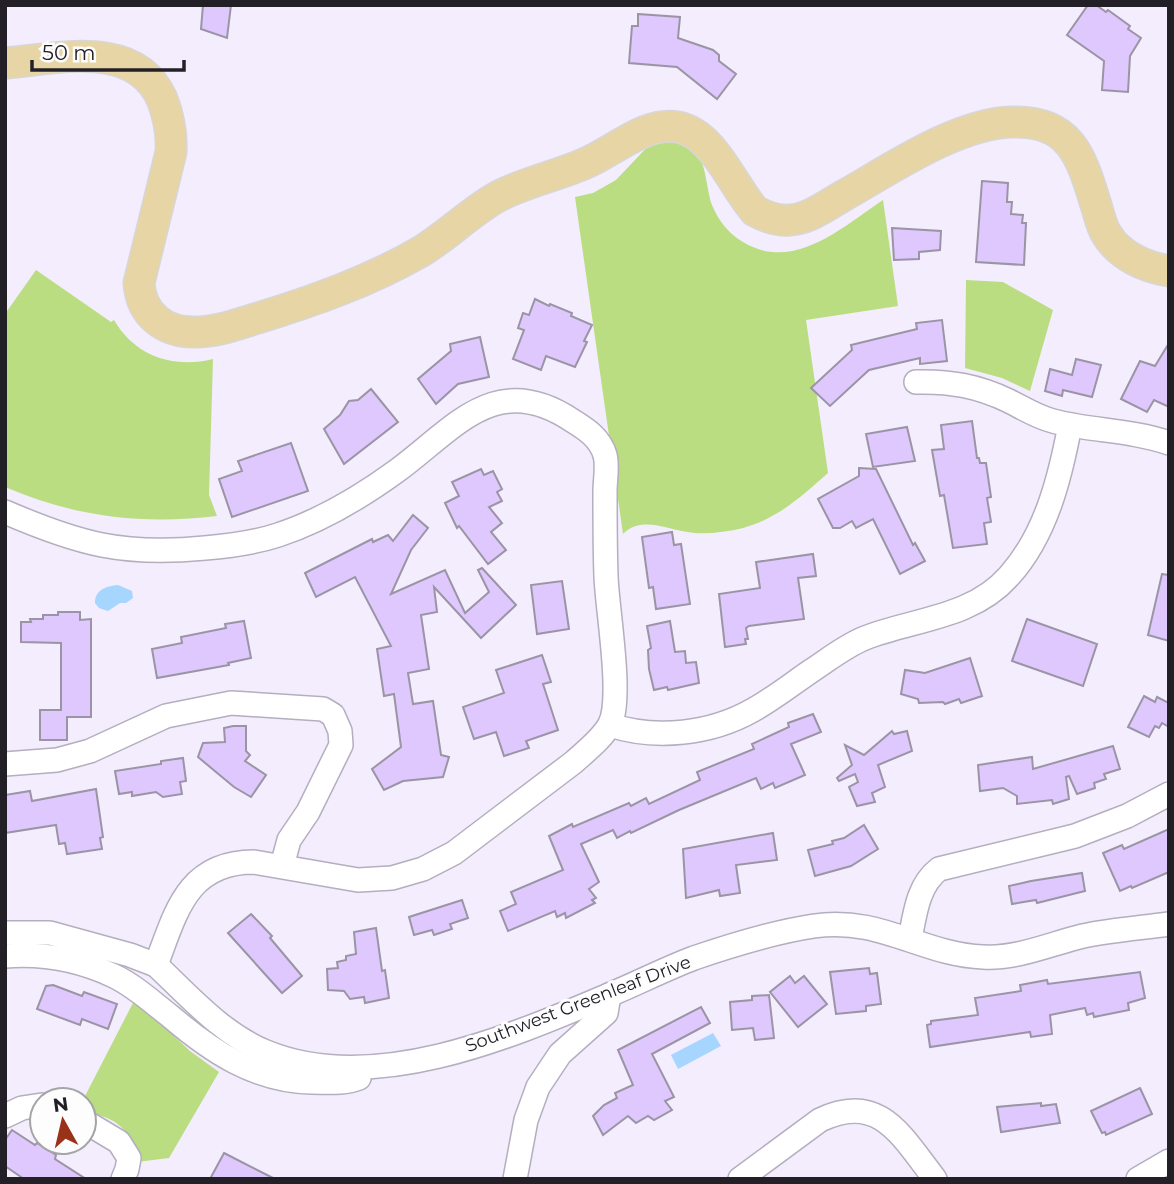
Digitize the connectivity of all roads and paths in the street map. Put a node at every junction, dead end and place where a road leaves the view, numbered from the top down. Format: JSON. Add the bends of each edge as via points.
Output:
{"nodes":[{"id":1,"x":5,"y":63,"type":"edge"},
{"id":2,"x":1169,"y":271,"type":"edge"},
{"id":3,"x":916,"y":382,"type":"dead end"},
{"id":4,"x":1070,"y":425,"type":"junction"},
{"id":5,"x":1169,"y":443,"type":"edge"},
{"id":6,"x":5,"y":512,"type":"edge"},
{"id":7,"x":610,"y":725,"type":"junction"},
{"id":8,"x":5,"y":764,"type":"edge"},
{"id":9,"x":1169,"y":794,"type":"edge"},
{"id":10,"x":282,"y":866,"type":"junction"},
{"id":11,"x":1169,"y":924,"type":"edge"},
{"id":12,"x":5,"y":933,"type":"edge"},
{"id":13,"x":910,"y":939,"type":"junction"},
{"id":14,"x":5,"y":957,"type":"edge"},
{"id":15,"x":156,"y":965,"type":"junction"},
{"id":16,"x":609,"y":995,"type":"junction"},
{"id":17,"x":373,"y":1066,"type":"junction"},
{"id":18,"x":28,"y":1107,"type":"edge"},
{"id":19,"x":5,"y":1116,"type":"edge"},
{"id":20,"x":98,"y":1130,"type":"edge"},
{"id":21,"x":1169,"y":1161,"type":"edge"},
{"id":22,"x":123,"y":1179,"type":"edge"},
{"id":23,"x":515,"y":1179,"type":"edge"},
{"id":24,"x":740,"y":1179,"type":"edge"},
{"id":25,"x":934,"y":1179,"type":"edge"},
{"id":26,"x":1138,"y":1179,"type":"edge"}],
"edges":[{"from":1,"to":2,"type":"main road","via":[[101,57],[131,65],[149,78],[169,117],[172,135],[140,294],[142,304],[159,322],[183,331],[223,328],[308,302],[400,263],[501,195],[665,126],[689,130],[707,143],[755,211],[790,220],[817,211],[972,128],[1011,122],[1049,127],[1067,139],[1079,156],[1108,236],[1142,264]]},
{"from":3,"to":4,"type":"street","via":[[961,383]]},
{"from":4,"to":5,"type":"street","via":[[1141,434]]},
{"from":4,"to":7,"type":"street","via":[[1057,482],[1036,538],[1022,561],[989,595],[967,607],[851,644],[733,720],[656,734]]},
{"from":6,"to":7,"type":"street","via":[[71,538],[133,551],[235,545],[276,536],[341,507],[400,469],[473,411],[497,402],[541,405],[591,432],[604,453],[606,583],[614,686]]},
{"from":7,"to":10,"type":"street","via":[[574,762],[454,853],[424,869],[392,878],[358,880]]},
{"from":8,"to":10,"type":"street","via":[[57,760],[90,751],[166,716],[231,703],[323,709],[333,715],[341,744],[289,840]]},
{"from":9,"to":13,"type":"street","via":[[1075,836],[939,869],[924,885]]},
{"from":10,"to":15,"type":"street","via":[[238,862],[204,875],[181,903]]},
{"from":11,"to":13,"type":"street","name":"Southwest Greenleaf Drive","via":[[1098,933],[986,958]]},
{"from":12,"to":15,"type":"street","via":[[50,933]]},
{"from":13,"to":16,"type":"street","name":"Southwest Greenleaf Drive","via":[[841,923],[790,930],[694,959]]},
{"from":14,"to":17,"type":"street","via":[[50,956],[115,976],[217,1051],[264,1075],[300,1082],[341,1082],[363,1076]]},
{"from":15,"to":17,"type":"street","name":"Southwest Greenleaf Drive","via":[[222,1026],[264,1051],[330,1066]]},
{"from":16,"to":17,"type":"street","name":"Southwest Greenleaf Drive","via":[[421,1062]]},
{"from":16,"to":23,"type":"street","via":[[606,1013],[560,1054],[538,1087],[526,1120]]},
{"from":18,"to":19,"type":"street"},
{"from":20,"to":22,"type":"street","via":[[118,1142],[129,1158]]},
{"from":21,"to":26,"type":"street"},
{"from":24,"to":25,"type":"street","via":[[820,1120],[853,1110],[876,1114],[891,1124]]}]}
